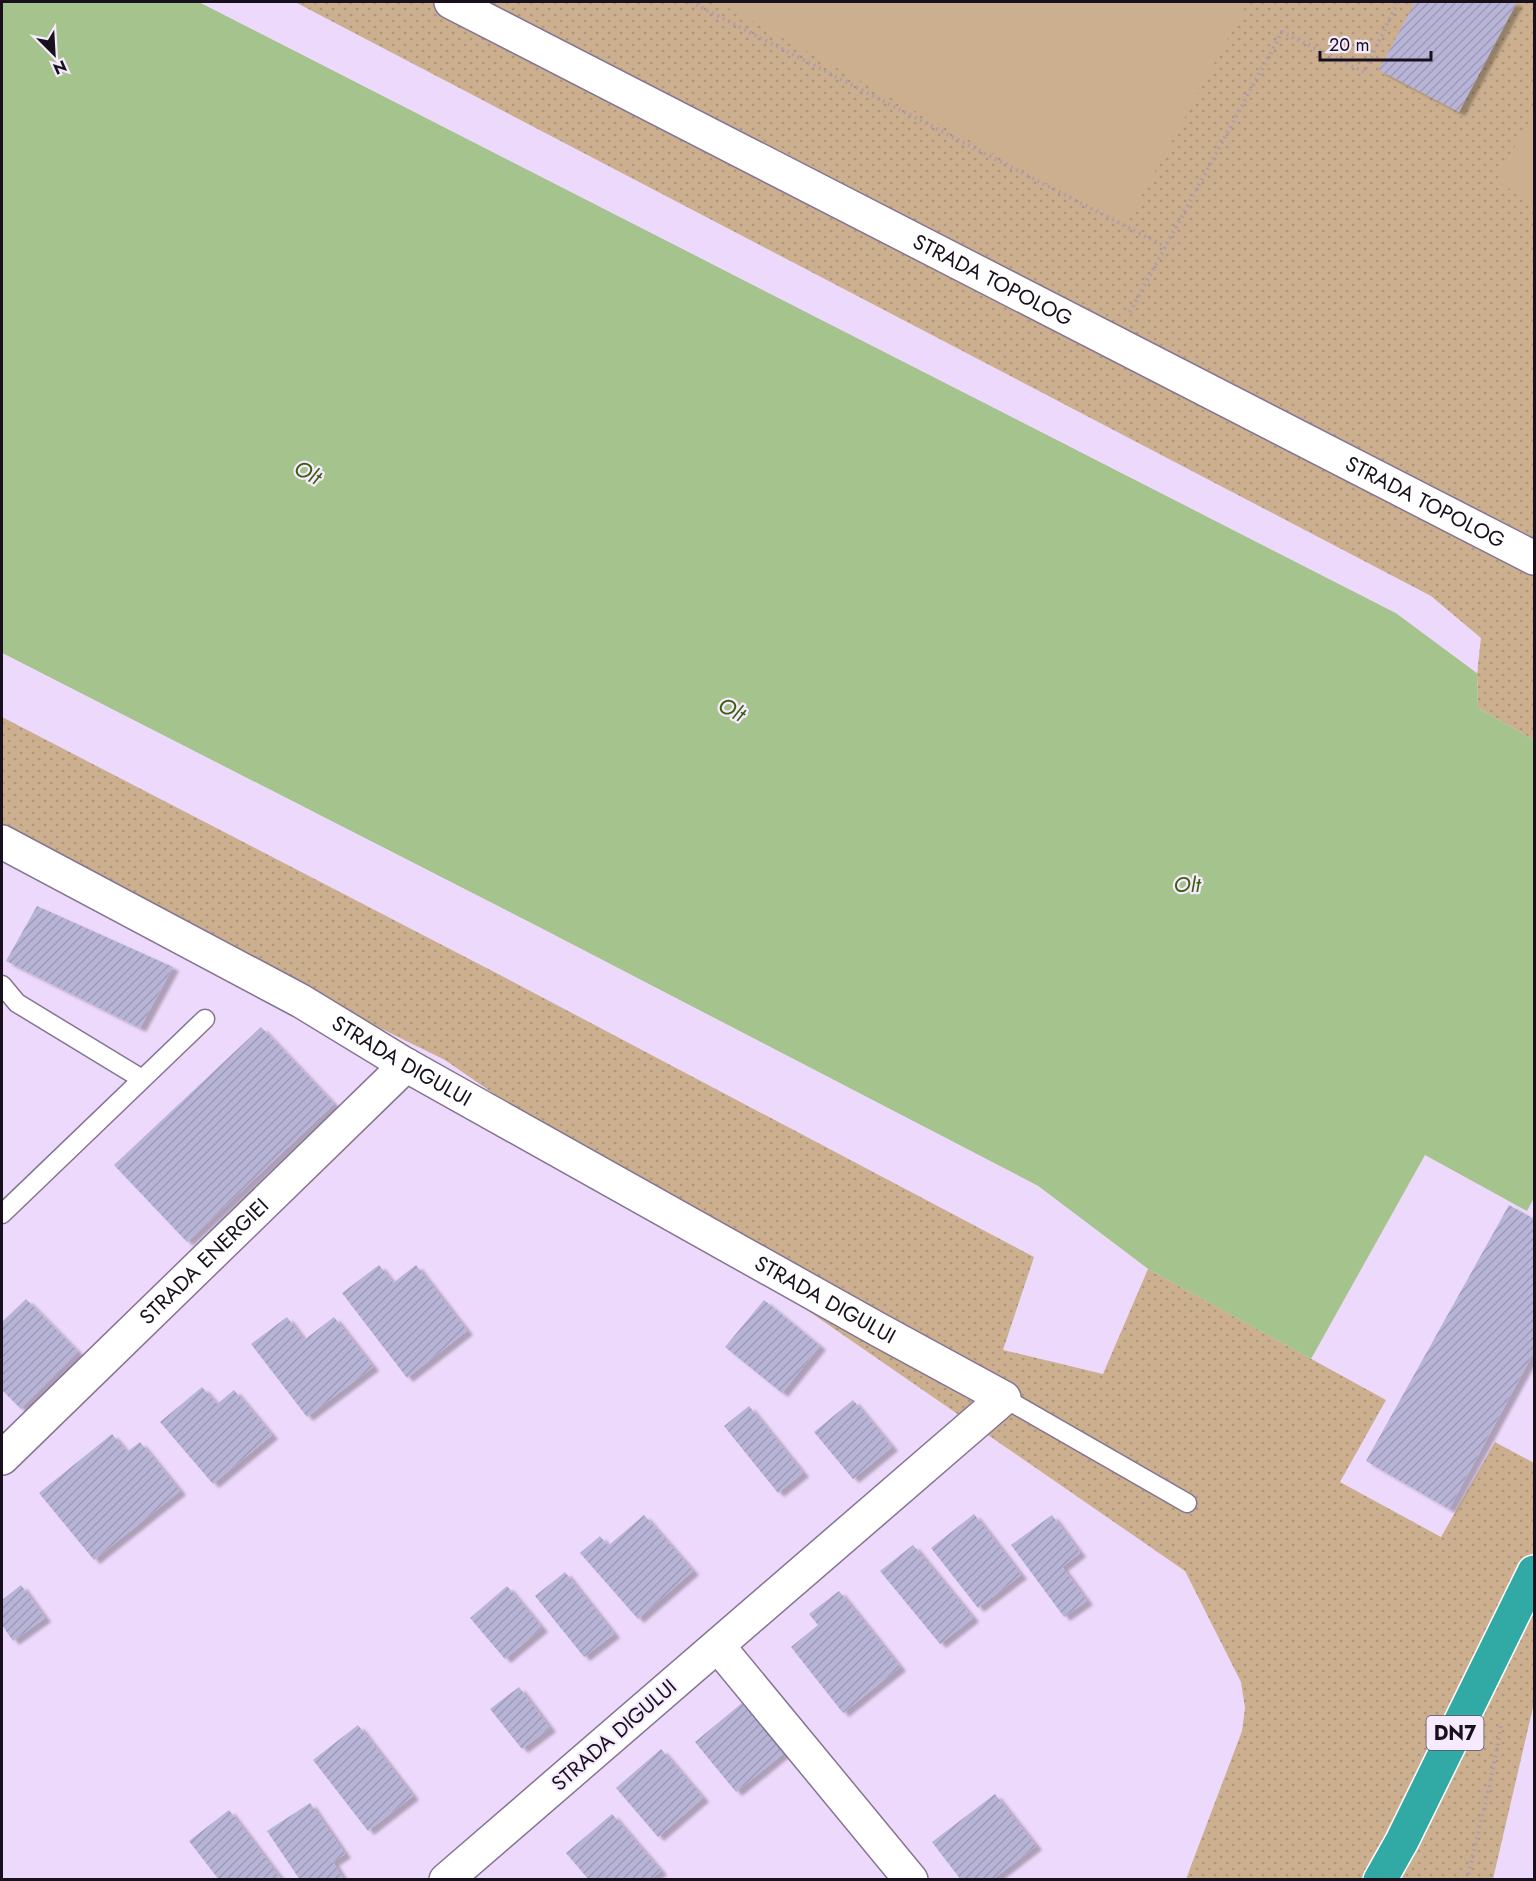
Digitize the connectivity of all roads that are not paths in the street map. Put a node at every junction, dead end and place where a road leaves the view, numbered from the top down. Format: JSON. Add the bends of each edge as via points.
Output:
{"nodes":[{"id":1,"x":451,"y":2,"type":"edge"},
{"id":2,"x":1534,"y":558,"type":"edge"},
{"id":3,"x":2,"y":842,"type":"edge"},
{"id":4,"x":2,"y":985,"type":"edge"},
{"id":5,"x":205,"y":1019,"type":"dead end"},
{"id":6,"x":406,"y":1065,"type":"junction"},
{"id":7,"x":142,"y":1079,"type":"junction"},
{"id":8,"x":2,"y":1214,"type":"edge"},
{"id":9,"x":1004,"y":1398,"type":"junction"},
{"id":10,"x":2,"y":1458,"type":"edge"},
{"id":11,"x":1187,"y":1503,"type":"dead end"},
{"id":12,"x":1534,"y":1572,"type":"edge"},
{"id":13,"x":718,"y":1646,"type":"junction"},
{"id":14,"x":446,"y":1880,"type":"edge"},
{"id":15,"x":911,"y":1880,"type":"edge"},
{"id":16,"x":1380,"y":1880,"type":"edge"}],
"edges":[{"from":1,"to":2,"type":"street","name":"STRADA TOPOLOG"},
{"from":3,"to":6,"type":"street","name":"STRADA DIGULUI","via":[[301,1001]]},
{"from":4,"to":7,"type":"lane","via":[[16,1003]]},
{"from":5,"to":7,"type":"lane"},
{"from":6,"to":9,"type":"street","name":"STRADA DIGULUI"},
{"from":6,"to":10,"type":"street","name":"STRADA ENERGIEI"},
{"from":7,"to":8,"type":"lane"},
{"from":9,"to":11,"type":"lane"},
{"from":9,"to":13,"type":"street","name":"STRADA DIGULUI"},
{"from":12,"to":16,"type":"highway","number":"DN7"},
{"from":13,"to":14,"type":"street","name":"STRADA DIGULUI"},
{"from":13,"to":15,"type":"street"}]}
